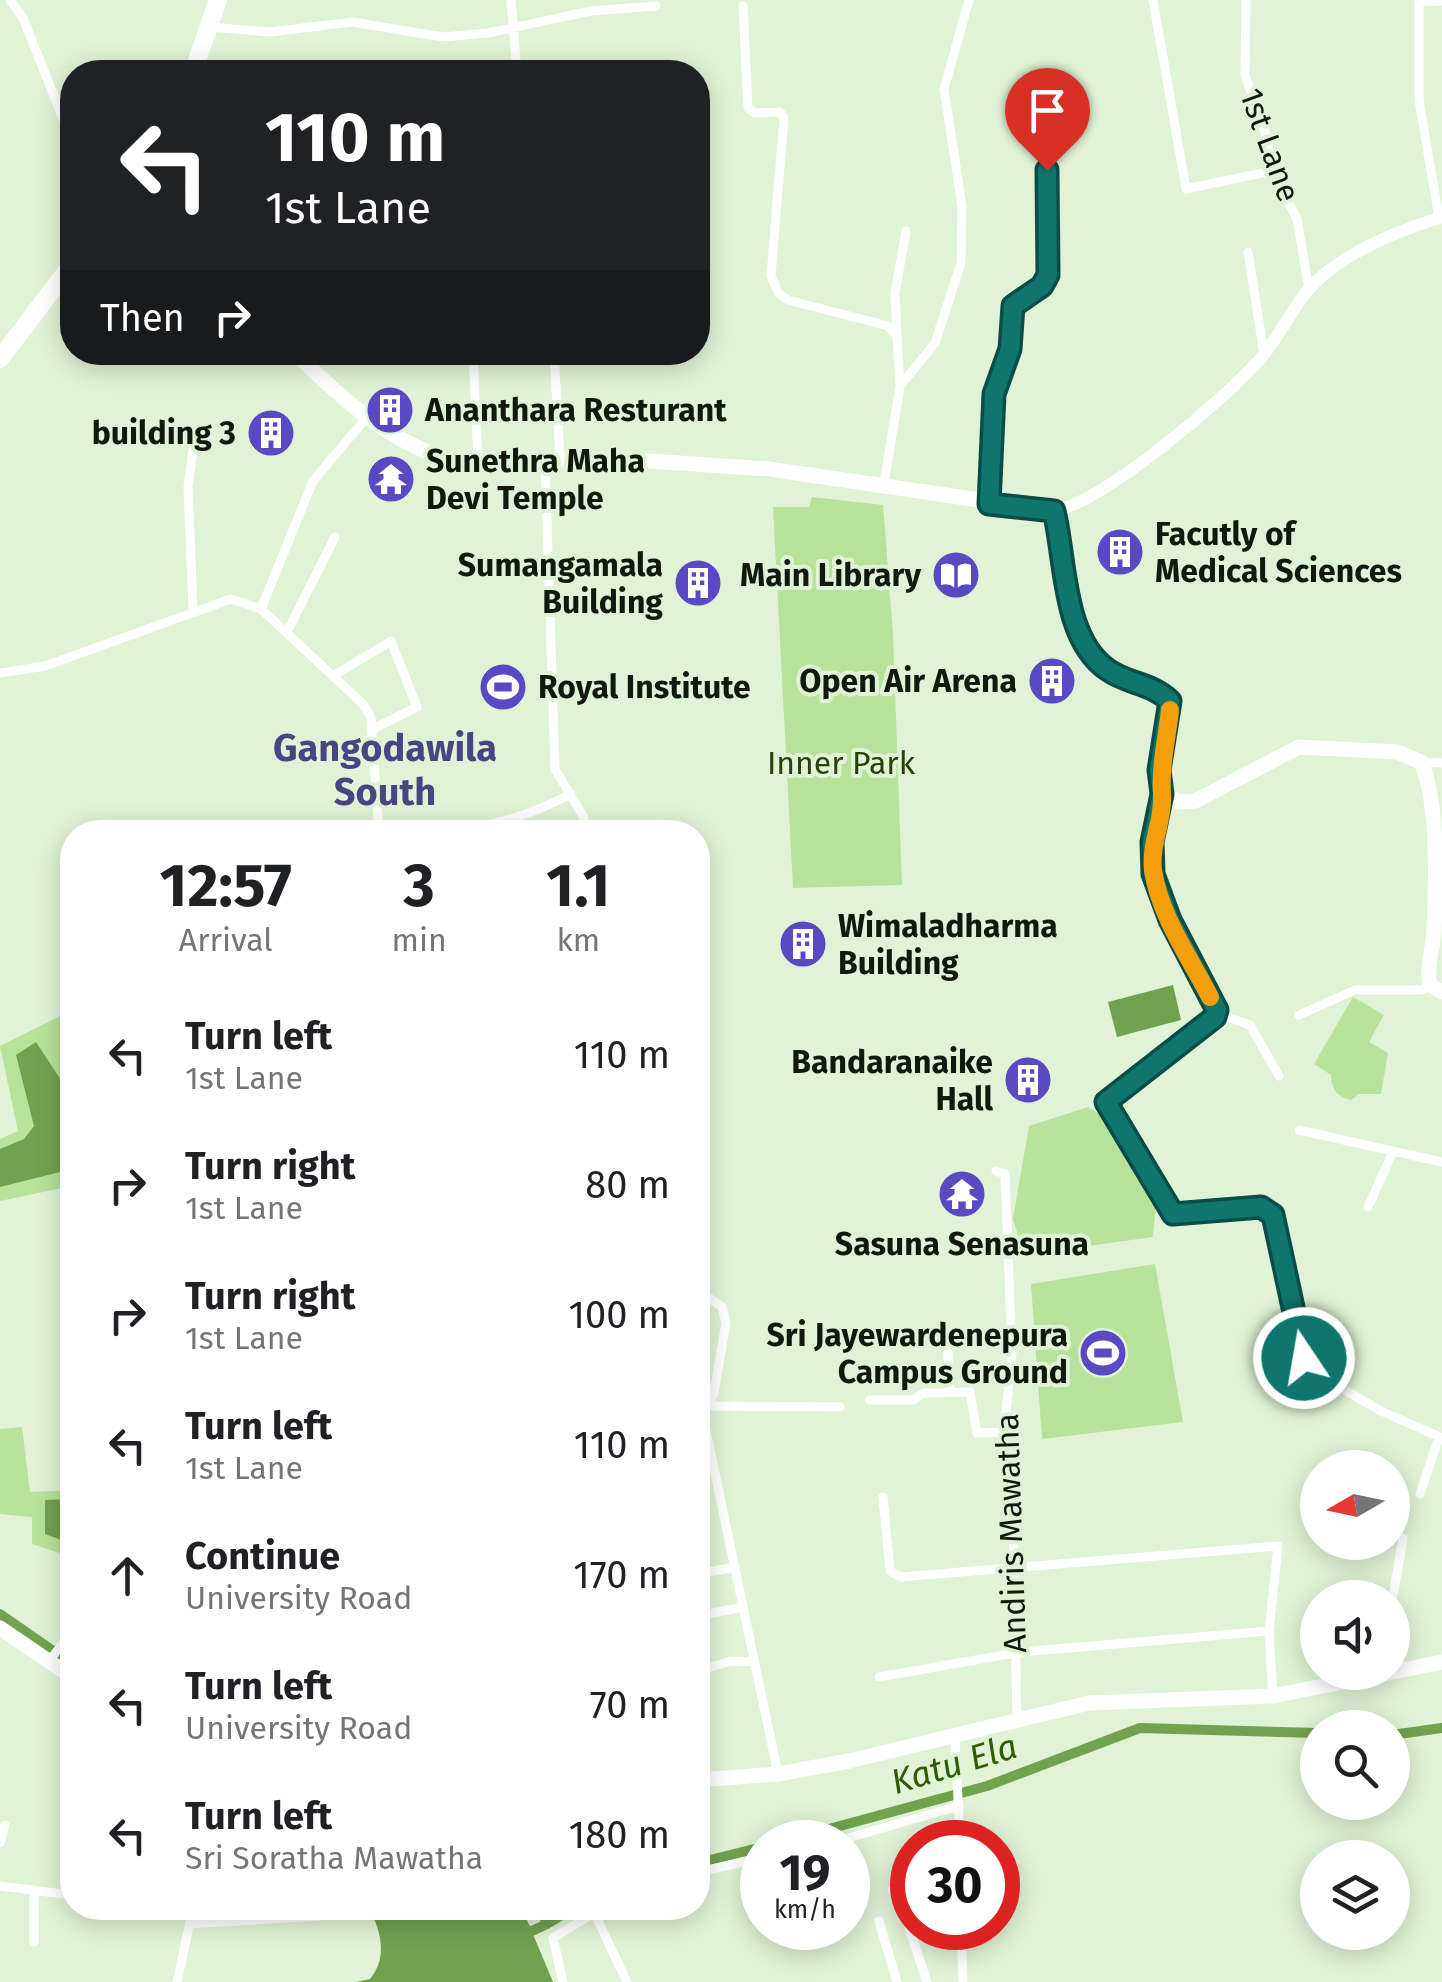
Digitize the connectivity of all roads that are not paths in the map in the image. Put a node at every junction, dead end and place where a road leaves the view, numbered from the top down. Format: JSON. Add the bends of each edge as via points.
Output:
{"nodes":[{"id":1,"x":10,"y":0,"type":"edge"},
{"id":2,"x":218,"y":0,"type":"edge"},
{"id":3,"x":511,"y":0,"type":"edge"},
{"id":4,"x":968,"y":0,"type":"edge"},
{"id":5,"x":1153,"y":0,"type":"edge"},
{"id":6,"x":1246,"y":0,"type":"edge"},
{"id":7,"x":1442,"y":0,"type":"edge"},
{"id":8,"x":1419,"y":1,"type":"edge"},
{"id":9,"x":656,"y":6,"type":"dead end"},
{"id":10,"x":743,"y":6,"type":"dead end"},
{"id":11,"x":210,"y":27,"type":"junction"},
{"id":12,"x":511,"y":28,"type":"junction"},
{"id":13,"x":198,"y":60,"type":"edge"},
{"id":14,"x":515,"y":60,"type":"edge"},
{"id":15,"x":1041,"y":99,"type":"dead end"},
{"id":16,"x":60,"y":111,"type":"edge"},
{"id":17,"x":1272,"y":171,"type":"junction"},
{"id":18,"x":1441,"y":218,"type":"edge"},
{"id":19,"x":906,"y":231,"type":"dead end"},
{"id":20,"x":1248,"y":252,"type":"dead end"},
{"id":21,"x":60,"y":280,"type":"edge"},
{"id":22,"x":1308,"y":290,"type":"junction"},
{"id":23,"x":897,"y":336,"type":"junction"},
{"id":24,"x":1264,"y":354,"type":"junction"},
{"id":25,"x":0,"y":360,"type":"edge"},
{"id":26,"x":308,"y":365,"type":"edge"},
{"id":27,"x":473,"y":365,"type":"edge"},
{"id":28,"x":554,"y":365,"type":"edge"},
{"id":29,"x":900,"y":386,"type":"junction"},
{"id":30,"x":366,"y":418,"type":"junction"},
{"id":31,"x":194,"y":442,"type":"dead end"},
{"id":32,"x":553,"y":460,"type":"junction"},
{"id":33,"x":478,"y":462,"type":"junction"},
{"id":34,"x":884,"y":483,"type":"junction"},
{"id":35,"x":989,"y":504,"type":"junction"},
{"id":36,"x":1054,"y":511,"type":"junction"},
{"id":37,"x":335,"y":537,"type":"dead end"},
{"id":38,"x":262,"y":609,"type":"junction"},
{"id":39,"x":192,"y":610,"type":"junction"},
{"id":40,"x":287,"y":632,"type":"junction"},
{"id":41,"x":0,"y":674,"type":"edge"},
{"id":42,"x":333,"y":676,"type":"junction"},
{"id":43,"x":373,"y":729,"type":"junction"},
{"id":44,"x":1421,"y":762,"type":"junction"},
{"id":45,"x":1442,"y":763,"type":"edge"},
{"id":46,"x":571,"y":794,"type":"junction"},
{"id":47,"x":1162,"y":794,"type":"junction"},
{"id":48,"x":380,"y":820,"type":"edge"},
{"id":49,"x":515,"y":820,"type":"edge"},
{"id":50,"x":582,"y":820,"type":"edge"},
{"id":51,"x":1438,"y":874,"type":"edge"},
{"id":52,"x":1436,"y":988,"type":"edge"},
{"id":53,"x":1216,"y":1013,"type":"junction"},
{"id":54,"x":1300,"y":1015,"type":"dead end"},
{"id":55,"x":1278,"y":1076,"type":"dead end"},
{"id":56,"x":1299,"y":1130,"type":"dead end"},
{"id":57,"x":1393,"y":1152,"type":"junction"},
{"id":58,"x":1442,"y":1162,"type":"edge"},
{"id":59,"x":996,"y":1172,"type":"dead end"},
{"id":60,"x":1368,"y":1207,"type":"dead end"},
{"id":61,"x":710,"y":1298,"type":"edge"},
{"id":62,"x":946,"y":1337,"type":"dead end"},
{"id":63,"x":710,"y":1390,"type":"edge"},
{"id":64,"x":950,"y":1392,"type":"junction"},
{"id":65,"x":714,"y":1393,"type":"junction"},
{"id":66,"x":710,"y":1400,"type":"edge"},
{"id":67,"x":869,"y":1400,"type":"dead end"},
{"id":68,"x":840,"y":1407,"type":"dead end"},
{"id":69,"x":710,"y":1413,"type":"edge"},
{"id":70,"x":1007,"y":1432,"type":"junction"},
{"id":71,"x":1440,"y":1438,"type":"edge"},
{"id":72,"x":710,"y":1451,"type":"edge"},
{"id":73,"x":1420,"y":1494,"type":"dead end"},
{"id":74,"x":883,"y":1496,"type":"dead end"},
{"id":75,"x":735,"y":1568,"type":"junction"},
{"id":76,"x":1011,"y":1568,"type":"junction"},
{"id":77,"x":710,"y":1572,"type":"edge"},
{"id":78,"x":743,"y":1607,"type":"junction"},
{"id":79,"x":710,"y":1614,"type":"edge"},
{"id":80,"x":0,"y":1628,"type":"edge"},
{"id":81,"x":1269,"y":1631,"type":"junction"},
{"id":82,"x":60,"y":1647,"type":"edge"},
{"id":83,"x":1014,"y":1654,"type":"junction"},
{"id":84,"x":49,"y":1661,"type":"junction"},
{"id":85,"x":754,"y":1662,"type":"junction"},
{"id":86,"x":1442,"y":1662,"type":"edge"},
{"id":87,"x":710,"y":1667,"type":"edge"},
{"id":88,"x":60,"y":1668,"type":"edge"},
{"id":89,"x":1410,"y":1668,"type":"edge"},
{"id":90,"x":879,"y":1677,"type":"dead end"},
{"id":91,"x":1302,"y":1690,"type":"edge"},
{"id":92,"x":1273,"y":1696,"type":"junction"},
{"id":93,"x":1017,"y":1722,"type":"junction"},
{"id":94,"x":955,"y":1736,"type":"junction"},
{"id":95,"x":778,"y":1774,"type":"junction"},
{"id":96,"x":710,"y":1779,"type":"edge"},
{"id":97,"x":959,"y":1806,"type":"junction"},
{"id":98,"x":959,"y":1820,"type":"edge"},
{"id":99,"x":5,"y":1825,"type":"dead end"},
{"id":100,"x":870,"y":1832,"type":"edge"},
{"id":101,"x":0,"y":1843,"type":"edge"},
{"id":102,"x":740,"y":1863,"type":"edge"},
{"id":103,"x":710,"y":1869,"type":"edge"},
{"id":104,"x":0,"y":1886,"type":"edge"},
{"id":105,"x":34,"y":1890,"type":"junction"},
{"id":106,"x":60,"y":1894,"type":"edge"},
{"id":107,"x":189,"y":1920,"type":"edge"},
{"id":108,"x":254,"y":1920,"type":"edge"},
{"id":109,"x":579,"y":1920,"type":"edge"},
{"id":110,"x":600,"y":1920,"type":"edge"},
{"id":111,"x":878,"y":1921,"type":"dead end"},
{"id":112,"x":188,"y":1924,"type":"junction"},
{"id":113,"x":34,"y":1942,"type":"dead end"},
{"id":114,"x":917,"y":1950,"type":"edge"},
{"id":115,"x":962,"y":1950,"type":"edge"},
{"id":116,"x":177,"y":1982,"type":"edge"},
{"id":117,"x":563,"y":1982,"type":"edge"},
{"id":118,"x":627,"y":1982,"type":"edge"},
{"id":119,"x":897,"y":1982,"type":"edge"},
{"id":120,"x":927,"y":1982,"type":"edge"},
{"id":121,"x":963,"y":1982,"type":"edge"}],
"edges":[{"from":1,"to":16,"type":"street"},
{"from":2,"to":11,"type":"highway"},
{"from":3,"to":12,"type":"street"},
{"from":4,"to":29,"type":"street","via":[[944,89],[962,206],[961,263],[936,343]]},
{"from":5,"to":17,"type":"street","via":[[1186,189]]},
{"from":6,"to":17,"type":"street","name":"1st Lane","via":[[1244,75]]},
{"from":7,"to":8,"type":"street"},
{"from":8,"to":18,"type":"street","via":[[1419,100]]},
{"from":9,"to":12,"type":"street"},
{"from":10,"to":23,"type":"street","via":[[748,108],[784,118],[772,250],[779,294],[888,326]]},
{"from":11,"to":12,"type":"street","via":[[270,32],[352,22],[444,37]]},
{"from":11,"to":13,"type":"highway"},
{"from":12,"to":14,"type":"street"},
{"from":15,"to":35,"type":"street","via":[[1048,275],[1013,306],[1010,349],[994,394]]},
{"from":17,"to":22,"type":"street","name":"1st Lane","via":[[1297,220]]},
{"from":18,"to":22,"type":"street","via":[[1390,236]]},
{"from":19,"to":23,"type":"street","via":[[895,293]]},
{"from":20,"to":24,"type":"street"},
{"from":21,"to":25,"type":"highway"},
{"from":22,"to":24,"type":"street"},
{"from":23,"to":29,"type":"street"},
{"from":24,"to":36,"type":"street","via":[[1234,387],[1098,492]]},
{"from":26,"to":30,"type":"main road"},
{"from":27,"to":33,"type":"street"},
{"from":28,"to":32,"type":"street"},
{"from":29,"to":34,"type":"street"},
{"from":30,"to":33,"type":"main road","via":[[417,449]]},
{"from":30,"to":38,"type":"street","via":[[314,481]]},
{"from":31,"to":39,"type":"street","via":[[188,487]]},
{"from":32,"to":33,"type":"main road"},
{"from":32,"to":34,"type":"main road","via":[[769,469]]},
{"from":32,"to":46,"type":"street","via":[[555,769]]},
{"from":34,"to":35,"type":"main road"},
{"from":35,"to":36,"type":"main road"},
{"from":36,"to":47,"type":"main road","via":[[1076,624],[1092,655],[1108,671],[1156,688],[1170,701],[1159,770]]},
{"from":37,"to":40,"type":"street"},
{"from":38,"to":39,"type":"street","via":[[231,599]]},
{"from":38,"to":40,"type":"street"},
{"from":39,"to":41,"type":"street","via":[[44,666]]},
{"from":40,"to":42,"type":"street"},
{"from":42,"to":43,"type":"street","via":[[364,705]]},
{"from":42,"to":43,"type":"street","via":[[391,640],[417,708]]},
{"from":43,"to":48,"type":"street"},
{"from":44,"to":45,"type":"street"},
{"from":44,"to":47,"type":"main road","via":[[1397,752],[1299,747],[1195,800]]},
{"from":44,"to":51,"type":"main road","via":[[1429,780]]},
{"from":46,"to":49,"type":"street"},
{"from":46,"to":50,"type":"street"},
{"from":47,"to":53,"type":"street","via":[[1153,874]]},
{"from":51,"to":52,"type":"main road"},
{"from":52,"to":54,"type":"street","via":[[1355,990]]},
{"from":53,"to":55,"type":"street","via":[[1250,1024]]},
{"from":53,"to":71,"type":"street","via":[[1107,1098],[1107,1106],[1173,1214],[1261,1207],[1273,1215],[1310,1370]]},
{"from":56,"to":57,"type":"street"},
{"from":57,"to":58,"type":"street"},
{"from":57,"to":60,"type":"street"},
{"from":59,"to":70,"type":"street","name":"Andiris Mawatha","via":[[1005,1174],[1008,1185]]},
{"from":61,"to":65,"type":"street","via":[[722,1307],[726,1323]]},
{"from":62,"to":64,"type":"street"},
{"from":63,"to":65,"type":"street"},
{"from":64,"to":67,"type":"street"},
{"from":64,"to":70,"type":"street","via":[[970,1392],[977,1433]]},
{"from":65,"to":66,"type":"street"},
{"from":68,"to":69,"type":"street"},
{"from":70,"to":76,"type":"street","name":"Andiris Mawatha"},
{"from":71,"to":73,"type":"street"},
{"from":72,"to":75,"type":"street"},
{"from":74,"to":76,"type":"street","via":[[893,1576]]},
{"from":75,"to":77,"type":"street"},
{"from":75,"to":78,"type":"street"},
{"from":76,"to":81,"type":"street","via":[[1278,1546]]},
{"from":76,"to":83,"type":"street","name":"Andiris Mawatha"},
{"from":78,"to":79,"type":"street"},
{"from":78,"to":85,"type":"street"},
{"from":80,"to":84,"type":"main road"},
{"from":81,"to":83,"type":"street"},
{"from":81,"to":92,"type":"street"},
{"from":82,"to":84,"type":"street"},
{"from":83,"to":90,"type":"street"},
{"from":83,"to":93,"type":"street","name":"Andiris Mawatha"},
{"from":84,"to":88,"type":"main road"},
{"from":85,"to":87,"type":"street"},
{"from":85,"to":95,"type":"street"},
{"from":86,"to":89,"type":"main road"},
{"from":91,"to":92,"type":"main road"},
{"from":92,"to":93,"type":"main road","via":[[1106,1700]]},
{"from":93,"to":94,"type":"main road"},
{"from":94,"to":95,"type":"main road"},
{"from":94,"to":97,"type":"street"},
{"from":95,"to":96,"type":"main road"},
{"from":97,"to":98,"type":"street"},
{"from":97,"to":100,"type":"street"},
{"from":99,"to":101,"type":"street"},
{"from":102,"to":103,"type":"street"},
{"from":104,"to":105,"type":"street"},
{"from":105,"to":106,"type":"street"},
{"from":105,"to":113,"type":"street"},
{"from":107,"to":112,"type":"street"},
{"from":108,"to":112,"type":"street"},
{"from":109,"to":117,"type":"street","via":[[553,1938]]},
{"from":110,"to":118,"type":"street"},
{"from":111,"to":119,"type":"street"},
{"from":112,"to":116,"type":"street"},
{"from":114,"to":120,"type":"street"},
{"from":115,"to":121,"type":"street"}]}
